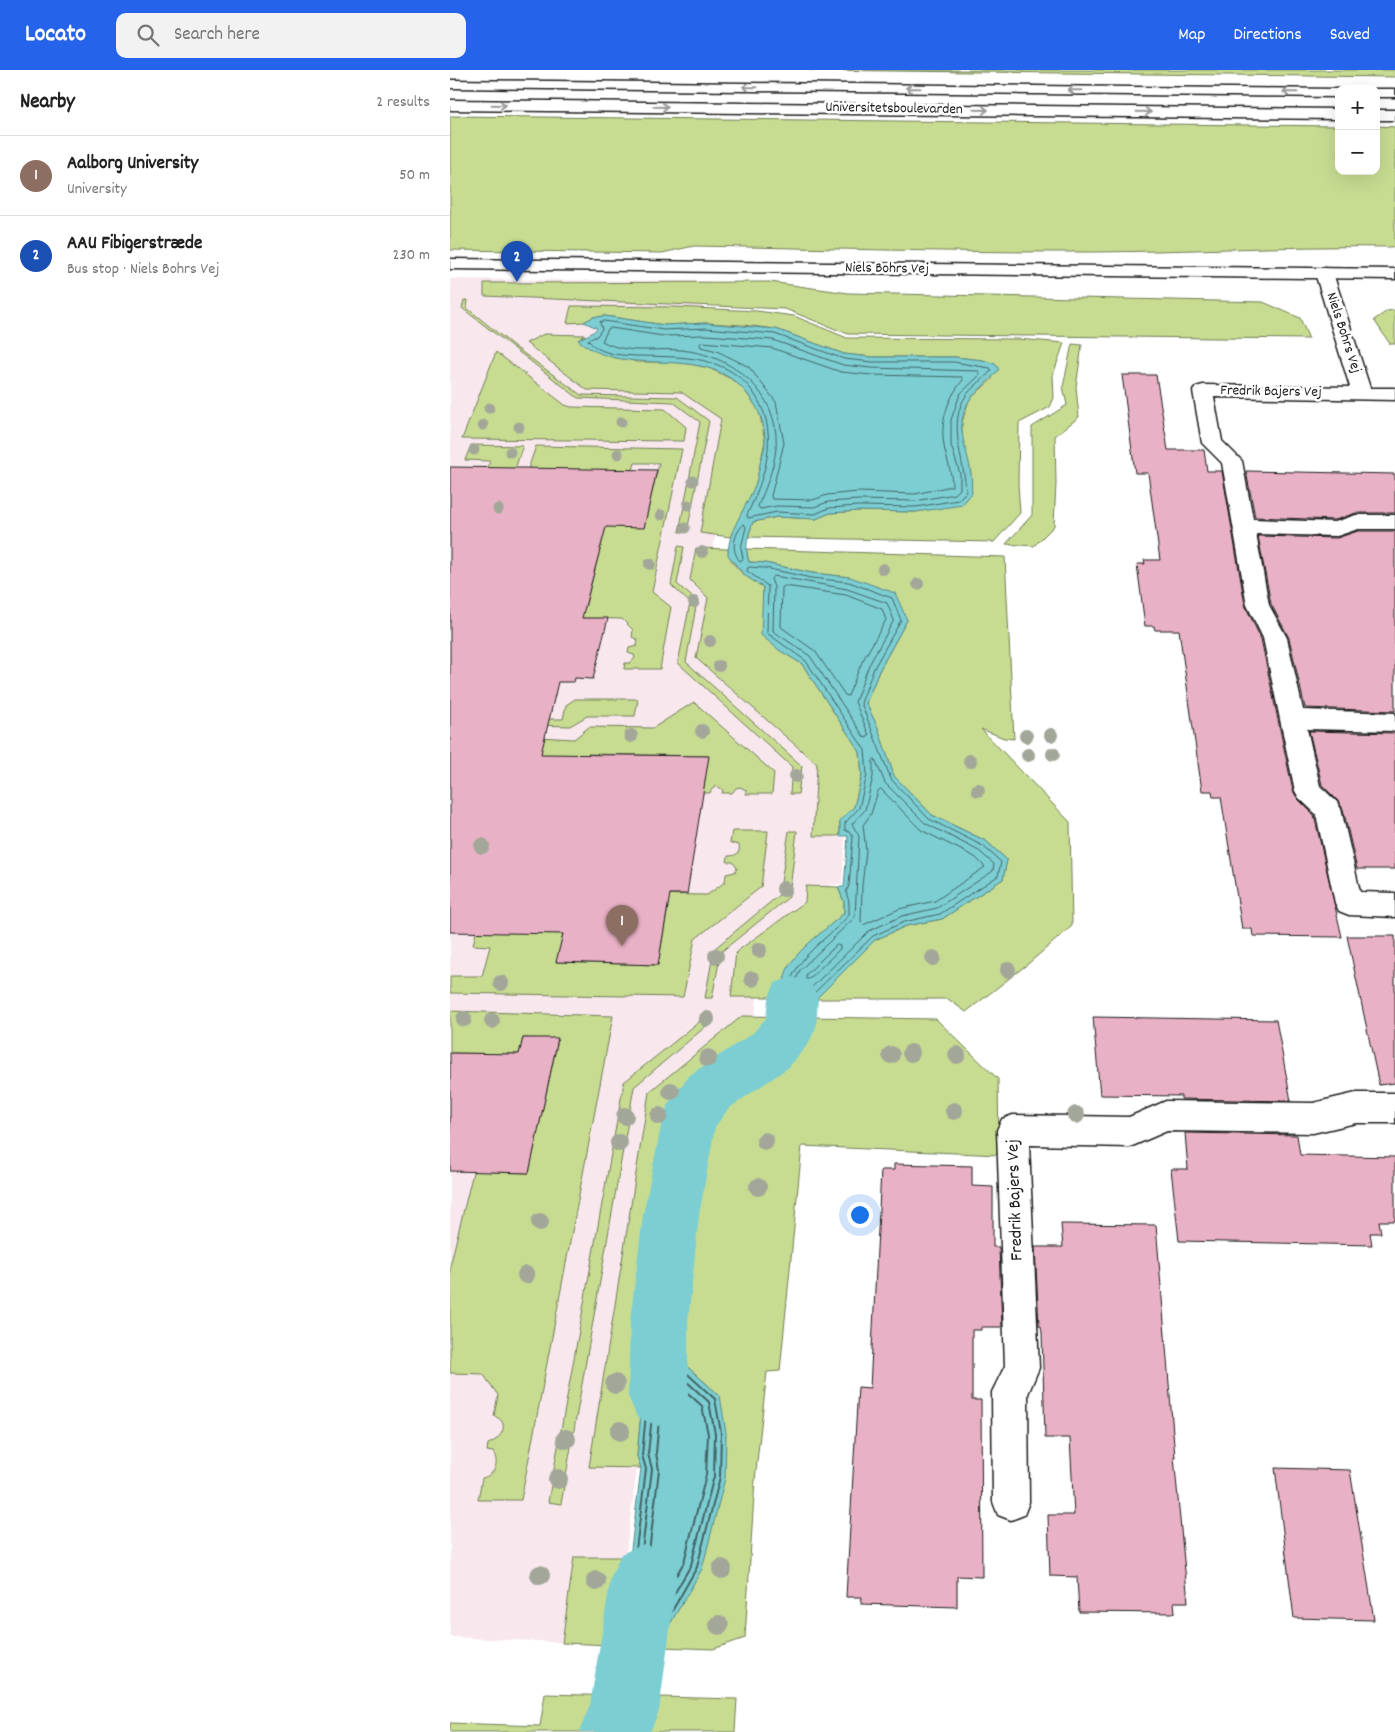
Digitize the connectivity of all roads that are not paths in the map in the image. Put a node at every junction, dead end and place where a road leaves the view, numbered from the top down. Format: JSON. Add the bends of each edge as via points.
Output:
{"nodes":[{"id":1,"x":450,"y":84,"type":"edge"},
{"id":2,"x":1335,"y":93,"type":"edge"},
{"id":3,"x":1380,"y":93,"type":"edge"},
{"id":4,"x":1395,"y":93,"type":"edge"},
{"id":5,"x":450,"y":105,"type":"edge"},
{"id":6,"x":1335,"y":114,"type":"edge"},
{"id":7,"x":1380,"y":115,"type":"edge"},
{"id":8,"x":1395,"y":115,"type":"edge"},
{"id":9,"x":450,"y":264,"type":"edge"},
{"id":10,"x":1324,"y":273,"type":"junction"},
{"id":11,"x":1395,"y":274,"type":"edge"},
{"id":12,"x":1362,"y":394,"type":"junction"},
{"id":13,"x":1395,"y":394,"type":"edge"},
{"id":14,"x":1395,"y":522,"type":"edge"},
{"id":15,"x":1243,"y":526,"type":"junction"},
{"id":16,"x":1293,"y":720,"type":"junction"},
{"id":17,"x":1395,"y":722,"type":"edge"},
{"id":18,"x":1395,"y":905,"type":"edge"},
{"id":19,"x":1395,"y":1108,"type":"edge"},
{"id":20,"x":1011,"y":1502,"type":"dead end"}],
"edges":[{"from":2,"to":1,"type":"street","name":"Universitetsboulevarden","one_way":true},
{"from":3,"to":4,"type":"street"},
{"from":5,"to":6,"type":"street","name":"Universitetsboulevarden","one_way":true},
{"from":7,"to":8,"type":"street"},
{"from":9,"to":10,"type":"street","name":"Niels Bohrs Vej"},
{"from":10,"to":11,"type":"street","name":"Niels Bohrs Vej"},
{"from":10,"to":12,"type":"street","name":"Niels Bohrs Vej"},
{"from":12,"to":13,"type":"street","name":"Fredrik Bajers Vej"},
{"from":12,"to":15,"type":"street","name":"Fredrik Bajers Vej","via":[[1203,391],[1212,443],[1232,462]]},
{"from":14,"to":15,"type":"street","via":[[1356,522],[1337,529]]},
{"from":15,"to":16,"type":"street","name":"Fredrik Bajers Vej","via":[[1258,605],[1275,638]]},
{"from":16,"to":17,"type":"street"},
{"from":16,"to":18,"type":"street","name":"Fredrik Bajers Vej","via":[[1308,791],[1328,809],[1349,903]]},
{"from":19,"to":20,"type":"street","name":"Fredrik Bajers Vej","via":[[1356,1108],[1313,1118],[1166,1116],[1130,1132],[1013,1130],[1022,1368],[1010,1392]]}]}
